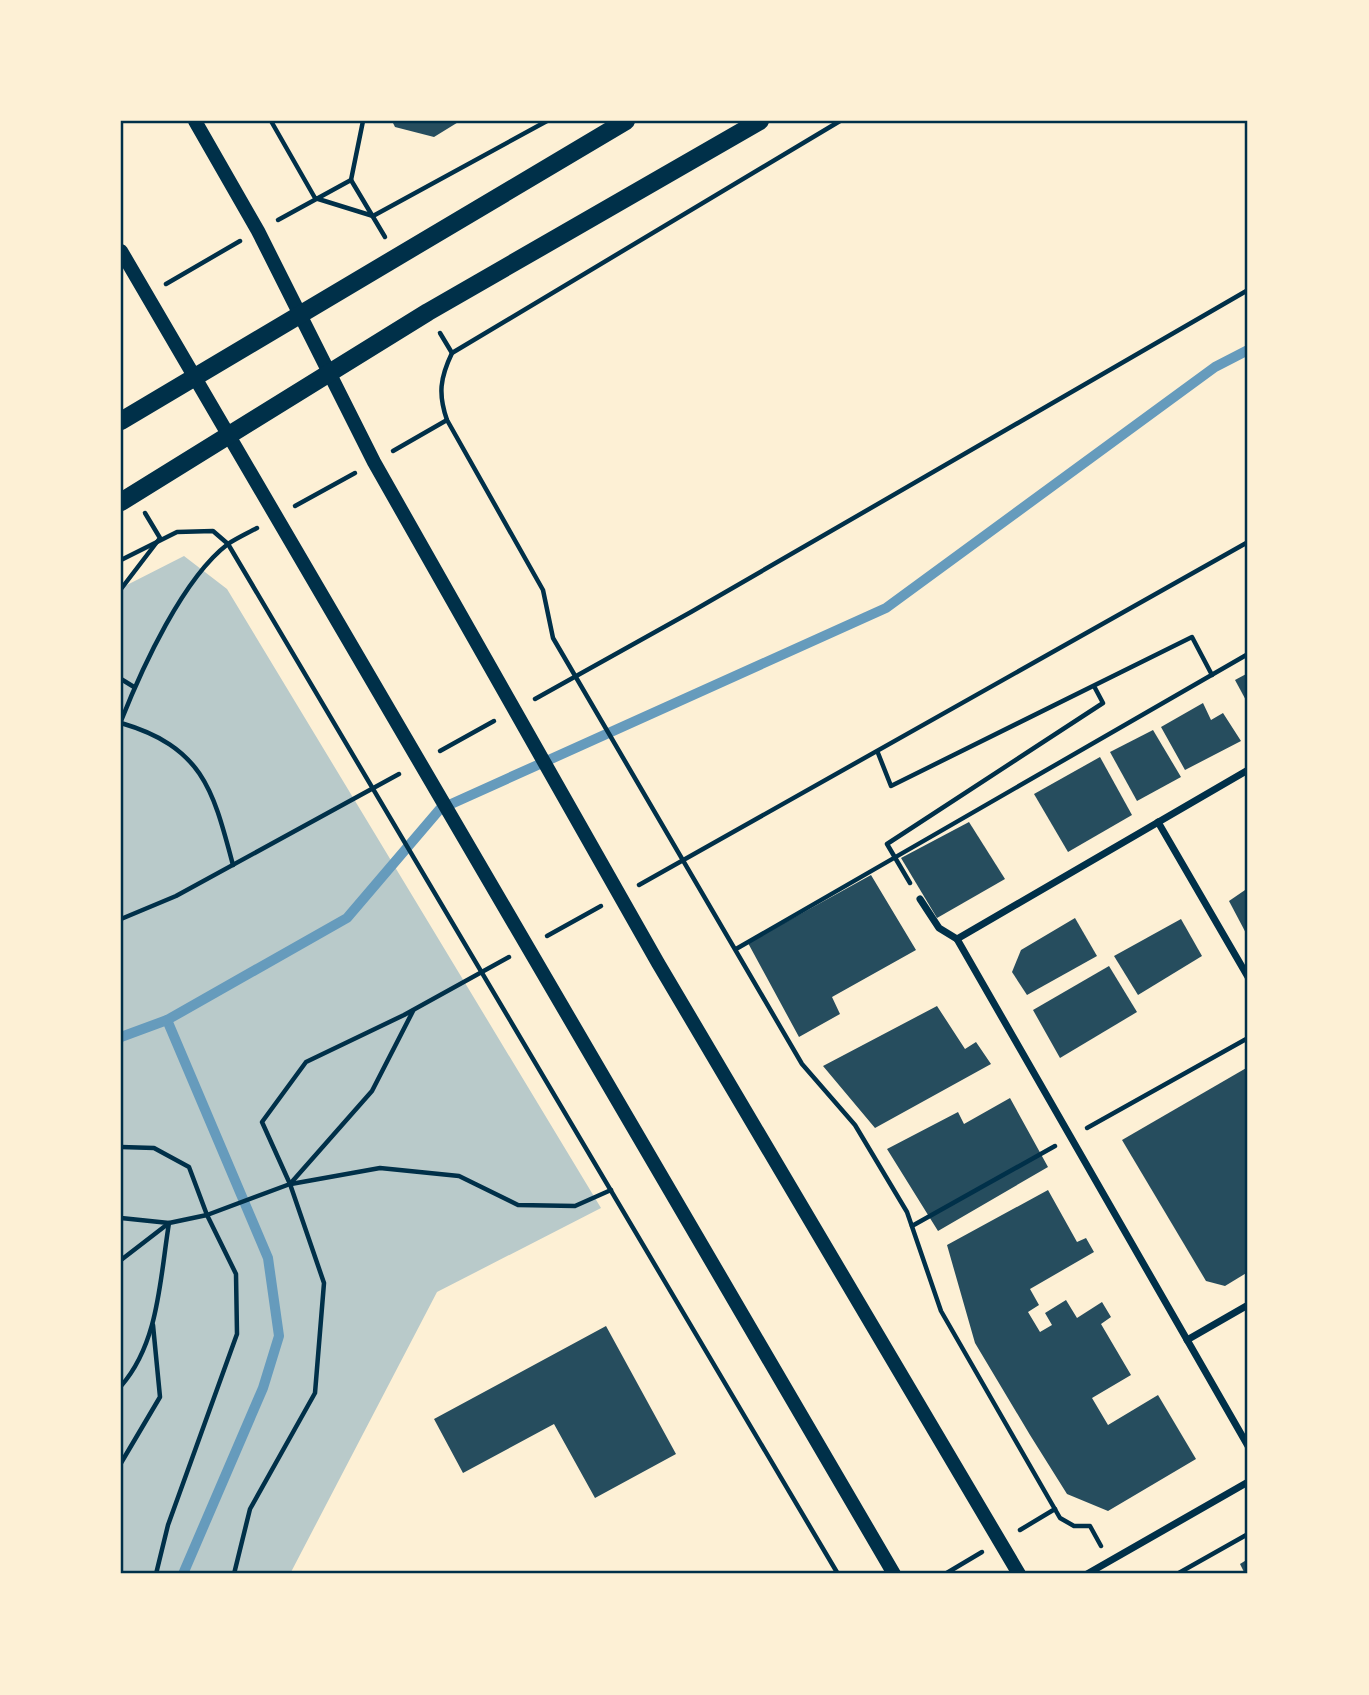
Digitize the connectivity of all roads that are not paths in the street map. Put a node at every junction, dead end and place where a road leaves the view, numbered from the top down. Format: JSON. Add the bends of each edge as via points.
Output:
{"nodes":[{"id":1,"x":195,"y":121,"type":"edge"},
{"id":2,"x":625,"y":121,"type":"edge"},
{"id":3,"x":760,"y":121,"type":"edge"},
{"id":4,"x":121,"y":251,"type":"edge"},
{"id":5,"x":299,"y":313,"type":"junction"},
{"id":6,"x":329,"y":374,"type":"junction"},
{"id":7,"x":194,"y":379,"type":"junction"},
{"id":8,"x":121,"y":421,"type":"edge"},
{"id":9,"x":228,"y":436,"type":"junction"},
{"id":10,"x":121,"y":502,"type":"edge"},
{"id":11,"x":1248,"y":770,"type":"edge"},
{"id":12,"x":1158,"y":822,"type":"junction"},
{"id":13,"x":920,"y":898,"type":"road end"},
{"id":14,"x":957,"y":939,"type":"junction"},
{"id":15,"x":1248,"y":977,"type":"edge"},
{"id":16,"x":1248,"y":1305,"type":"edge"},
{"id":17,"x":1186,"y":1340,"type":"junction"},
{"id":18,"x":1248,"y":1446,"type":"edge"},
{"id":19,"x":1248,"y":1482,"type":"edge"},
{"id":20,"x":894,"y":1574,"type":"edge"},
{"id":21,"x":1019,"y":1574,"type":"edge"},
{"id":22,"x":1087,"y":1574,"type":"edge"}],
"edges":[{"from":1,"to":5,"type":"main road"},
{"from":2,"to":5,"type":"main road"},
{"from":3,"to":6,"type":"main road"},
{"from":4,"to":7,"type":"main road"},
{"from":5,"to":6,"type":"main road"},
{"from":5,"to":7,"type":"main road"},
{"from":6,"to":9,"type":"main road"},
{"from":6,"to":21,"type":"main road","via":[[374,462],[670,983]]},
{"from":7,"to":8,"type":"main road"},
{"from":7,"to":9,"type":"main road"},
{"from":9,"to":10,"type":"main road"},
{"from":9,"to":20,"type":"main road"},
{"from":11,"to":12,"type":"street"},
{"from":12,"to":14,"type":"street"},
{"from":12,"to":15,"type":"street"},
{"from":13,"to":14,"type":"street","via":[[939,928]]},
{"from":14,"to":17,"type":"street"},
{"from":16,"to":17,"type":"street"},
{"from":17,"to":18,"type":"street"},
{"from":19,"to":22,"type":"street"}]}
